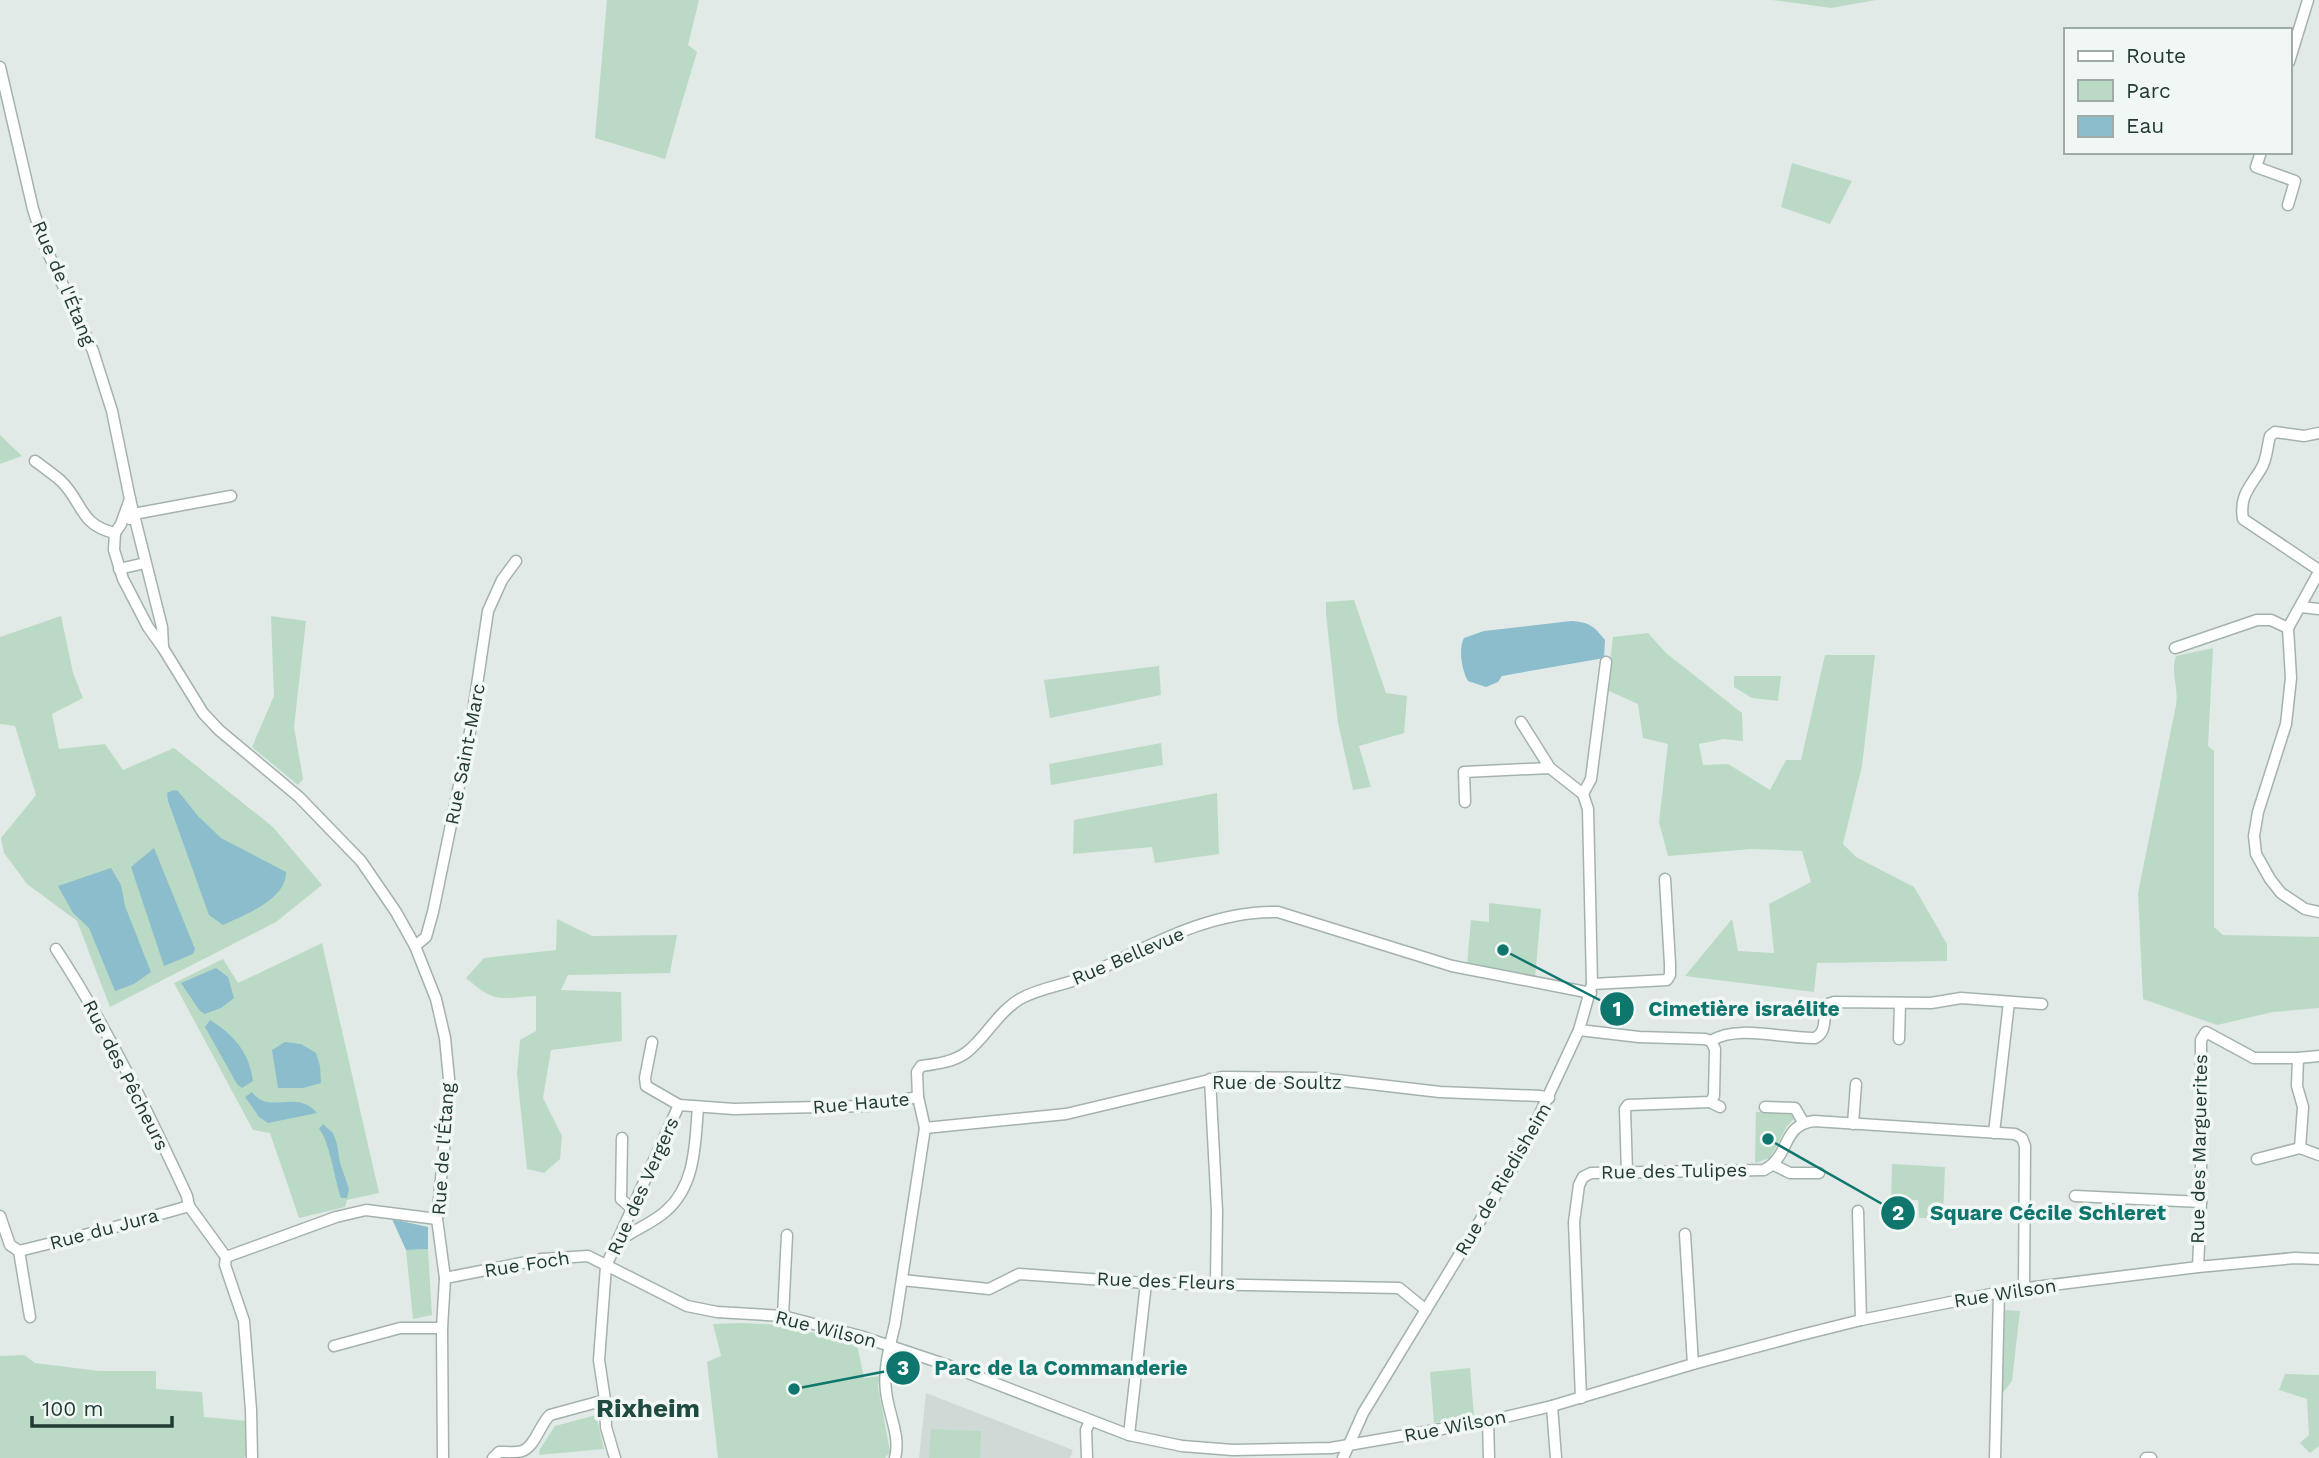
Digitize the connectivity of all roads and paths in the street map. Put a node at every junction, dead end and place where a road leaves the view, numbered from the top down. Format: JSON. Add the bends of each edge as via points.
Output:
{"nodes":[{"id":1,"x":2308,"y":0,"type":"edge"},
{"id":2,"x":2291,"y":55,"type":"edge"},
{"id":3,"x":0,"y":67,"type":"edge"},
{"id":4,"x":2259,"y":154,"type":"edge"},
{"id":5,"x":2288,"y":205,"type":"dead end"},
{"id":6,"x":2319,"y":433,"type":"edge"},
{"id":7,"x":35,"y":461,"type":"dead end"},
{"id":8,"x":231,"y":496,"type":"dead end"},
{"id":9,"x":130,"y":499,"type":"junction"},
{"id":10,"x":135,"y":516,"type":"junction"},
{"id":11,"x":118,"y":528,"type":"junction"},
{"id":12,"x":516,"y":561,"type":"dead end"},
{"id":13,"x":145,"y":563,"type":"junction"},
{"id":14,"x":119,"y":569,"type":"junction"},
{"id":15,"x":2319,"y":573,"type":"edge"},
{"id":16,"x":2314,"y":588,"type":"edge"},
{"id":17,"x":2301,"y":607,"type":"junction"},
{"id":18,"x":2319,"y":609,"type":"edge"},
{"id":19,"x":2288,"y":628,"type":"junction"},
{"id":20,"x":163,"y":648,"type":"junction"},
{"id":21,"x":2175,"y":648,"type":"dead end"},
{"id":22,"x":1606,"y":662,"type":"dead end"},
{"id":23,"x":1521,"y":722,"type":"dead end"},
{"id":24,"x":1550,"y":768,"type":"junction"},
{"id":25,"x":1583,"y":794,"type":"junction"},
{"id":26,"x":1465,"y":802,"type":"dead end"},
{"id":27,"x":1665,"y":879,"type":"dead end"},
{"id":28,"x":2319,"y":912,"type":"edge"},
{"id":29,"x":415,"y":946,"type":"junction"},
{"id":30,"x":56,"y":949,"type":"dead end"},
{"id":31,"x":1592,"y":989,"type":"junction"},
{"id":32,"x":2009,"y":1002,"type":"junction"},
{"id":33,"x":1900,"y":1003,"type":"junction"},
{"id":34,"x":2042,"y":1004,"type":"dead end"},
{"id":35,"x":1579,"y":1030,"type":"junction"},
{"id":36,"x":1899,"y":1039,"type":"dead end"},
{"id":37,"x":1711,"y":1041,"type":"junction"},
{"id":38,"x":652,"y":1042,"type":"dead end"},
{"id":39,"x":2319,"y":1056,"type":"edge"},
{"id":40,"x":2298,"y":1058,"type":"junction"},
{"id":41,"x":1210,"y":1079,"type":"junction"},
{"id":42,"x":1856,"y":1084,"type":"dead end"},
{"id":43,"x":918,"y":1097,"type":"junction"},
{"id":44,"x":1549,"y":1098,"type":"junction"},
{"id":45,"x":679,"y":1105,"type":"junction"},
{"id":46,"x":698,"y":1107,"type":"junction"},
{"id":47,"x":1765,"y":1107,"type":"dead end"},
{"id":48,"x":1803,"y":1122,"type":"junction"},
{"id":49,"x":1853,"y":1124,"type":"junction"},
{"id":50,"x":925,"y":1128,"type":"junction"},
{"id":51,"x":1994,"y":1133,"type":"junction"},
{"id":52,"x":622,"y":1138,"type":"dead end"},
{"id":53,"x":2300,"y":1148,"type":"junction"},
{"id":54,"x":2319,"y":1155,"type":"edge"},
{"id":55,"x":2257,"y":1159,"type":"dead end"},
{"id":56,"x":1774,"y":1165,"type":"junction"},
{"id":57,"x":1627,"y":1173,"type":"junction"},
{"id":58,"x":1819,"y":1173,"type":"dead end"},
{"id":59,"x":2075,"y":1196,"type":"dead end"},
{"id":60,"x":2201,"y":1202,"type":"junction"},
{"id":61,"x":189,"y":1206,"type":"junction"},
{"id":62,"x":631,"y":1209,"type":"junction"},
{"id":63,"x":1858,"y":1212,"type":"dead end"},
{"id":64,"x":0,"y":1216,"type":"edge"},
{"id":65,"x":438,"y":1219,"type":"junction"},
{"id":66,"x":1685,"y":1234,"type":"dead end"},
{"id":67,"x":622,"y":1235,"type":"junction"},
{"id":68,"x":787,"y":1235,"type":"dead end"},
{"id":69,"x":19,"y":1251,"type":"junction"},
{"id":70,"x":226,"y":1257,"type":"junction"},
{"id":71,"x":2319,"y":1259,"type":"edge"},
{"id":72,"x":606,"y":1266,"type":"junction"},
{"id":73,"x":2198,"y":1267,"type":"junction"},
{"id":74,"x":445,"y":1278,"type":"junction"},
{"id":75,"x":902,"y":1280,"type":"junction"},
{"id":76,"x":1146,"y":1283,"type":"junction"},
{"id":77,"x":1216,"y":1283,"type":"junction"},
{"id":78,"x":2024,"y":1288,"type":"junction"},
{"id":79,"x":1999,"y":1293,"type":"junction"},
{"id":80,"x":1426,"y":1310,"type":"junction"},
{"id":81,"x":783,"y":1315,"type":"junction"},
{"id":82,"x":30,"y":1317,"type":"dead end"},
{"id":83,"x":1861,"y":1320,"type":"junction"},
{"id":84,"x":442,"y":1328,"type":"junction"},
{"id":85,"x":334,"y":1346,"type":"dead end"},
{"id":86,"x":889,"y":1346,"type":"junction"},
{"id":87,"x":1693,"y":1364,"type":"junction"},
{"id":88,"x":1581,"y":1398,"type":"junction"},
{"id":89,"x":605,"y":1400,"type":"junction"},
{"id":90,"x":1552,"y":1406,"type":"junction"},
{"id":91,"x":1090,"y":1421,"type":"junction"},
{"id":92,"x":1488,"y":1422,"type":"junction"},
{"id":93,"x":1129,"y":1435,"type":"junction"},
{"id":94,"x":1350,"y":1445,"type":"junction"},
{"id":95,"x":252,"y":1458,"type":"edge"},
{"id":96,"x":443,"y":1458,"type":"edge"},
{"id":97,"x":493,"y":1458,"type":"edge"},
{"id":98,"x":615,"y":1458,"type":"edge"},
{"id":99,"x":895,"y":1458,"type":"edge"},
{"id":100,"x":1087,"y":1458,"type":"edge"},
{"id":101,"x":1343,"y":1458,"type":"edge"},
{"id":102,"x":1489,"y":1458,"type":"edge"},
{"id":103,"x":1556,"y":1458,"type":"edge"},
{"id":104,"x":1995,"y":1458,"type":"edge"}],
"edges":[{"from":1,"to":2,"type":"street"},
{"from":3,"to":9,"type":"street","name":"Rue de l'Étang","via":[[33,209],[93,351],[112,411]]},
{"from":4,"to":5,"type":"street","via":[[2256,167],[2295,181]]},
{"from":6,"to":15,"type":"street","via":[[2275,432],[2270,436],[2263,467],[2248,487],[2241,510],[2242,519]]},
{"from":7,"to":11,"type":"street","via":[[63,483],[94,525]]},
{"from":8,"to":10,"type":"street"},
{"from":9,"to":10,"type":"street","name":"Rue de l'Étang"},
{"from":9,"to":11,"type":"street","name":"Rue de l'Étang"},
{"from":10,"to":11,"type":"street"},
{"from":10,"to":13,"type":"street","name":"Rue de l'Étang"},
{"from":11,"to":14,"type":"street","name":"Rue de l'Étang","via":[[114,550]]},
{"from":12,"to":29,"type":"street","name":"Rue Saint-Marc","via":[[488,611],[470,732],[433,912],[426,937]]},
{"from":13,"to":14,"type":"street"},
{"from":13,"to":20,"type":"street","name":"Rue de l'Étang"},
{"from":14,"to":20,"type":"street","name":"Rue de l'Étang"},
{"from":15,"to":16,"type":"street"},
{"from":16,"to":17,"type":"street"},
{"from":17,"to":18,"type":"street"},
{"from":17,"to":19,"type":"street"},
{"from":19,"to":21,"type":"street","via":[[2257,620]]},
{"from":19,"to":28,"type":"street","via":[[2288,714],[2258,812],[2254,848],[2281,893],[2305,909]]},
{"from":20,"to":29,"type":"street","name":"Rue de l'Étang","via":[[203,713],[299,797],[361,860]]},
{"from":22,"to":25,"type":"street","name":"Rue de Riedisheim","via":[[1591,779]]},
{"from":23,"to":24,"type":"street"},
{"from":24,"to":25,"type":"street"},
{"from":24,"to":26,"type":"street","via":[[1464,772]]},
{"from":25,"to":31,"type":"street","name":"Rue de Riedisheim","via":[[1589,821]]},
{"from":27,"to":31,"type":"street","via":[[1667,980]]},
{"from":29,"to":65,"type":"street","name":"Rue de l'Étang","via":[[442,1017],[447,1058],[449,1106]]},
{"from":30,"to":61,"type":"street","name":"Rue des Pêcheurs","via":[[133,1085]]},
{"from":31,"to":35,"type":"street","name":"Rue de Riedisheim"},
{"from":31,"to":43,"type":"street","name":"Rue Bellevue","via":[[1452,966],[1278,912],[1254,911],[1152,942],[1079,979],[1018,1000],[966,1053],[921,1066]]},
{"from":32,"to":33,"type":"street","via":[[1961,998]]},
{"from":32,"to":34,"type":"street"},
{"from":32,"to":51,"type":"street"},
{"from":33,"to":36,"type":"street"},
{"from":33,"to":37,"type":"street","via":[[1828,1004],[1821,1036],[1815,1038],[1722,1034]]},
{"from":35,"to":37,"type":"street"},
{"from":35,"to":44,"type":"street","name":"Rue de Riedisheim"},
{"from":37,"to":57,"type":"street","via":[[1715,1105],[1628,1105]]},
{"from":38,"to":45,"type":"street","name":"Rue Haute","via":[[646,1087]]},
{"from":39,"to":40,"type":"street"},
{"from":40,"to":53,"type":"street"},
{"from":40,"to":60,"type":"street","name":"Rue des Marguerites","via":[[2254,1058],[2206,1032],[2201,1040]]},
{"from":41,"to":44,"type":"street","name":"Rue de Soultz","via":[[1318,1078]]},
{"from":41,"to":50,"type":"street","name":"Rue de Soultz","via":[[1066,1114]]},
{"from":41,"to":77,"type":"street"},
{"from":42,"to":49,"type":"street"},
{"from":43,"to":46,"type":"street","name":"Rue Haute","via":[[867,1106]]},
{"from":43,"to":50,"type":"street","name":"Rue Haute"},
{"from":44,"to":80,"type":"street","name":"Rue de Riedisheim","via":[[1522,1152]]},
{"from":45,"to":46,"type":"street","name":"Rue Haute"},
{"from":45,"to":62,"type":"street","name":"Rue des Vergers"},
{"from":46,"to":67,"type":"street","via":[[692,1166],[679,1196],[661,1215]]},
{"from":47,"to":48,"type":"street","via":[[1795,1108]]},
{"from":48,"to":49,"type":"street"},
{"from":48,"to":56,"type":"street","name":"Rue des Tulipes"},
{"from":49,"to":51,"type":"street"},
{"from":50,"to":75,"type":"street","name":"Rue Haute"},
{"from":51,"to":78,"type":"street","via":[[2015,1135],[2025,1146]]},
{"from":52,"to":62,"type":"street","via":[[621,1199]]},
{"from":53,"to":54,"type":"street"},
{"from":53,"to":55,"type":"street"},
{"from":56,"to":57,"type":"street","name":"Rue des Tulipes","via":[[1763,1170]]},
{"from":56,"to":58,"type":"street","via":[[1790,1173]]},
{"from":57,"to":88,"type":"street","name":"Rue des Tulipes","via":[[1591,1173],[1579,1185],[1574,1222]]},
{"from":59,"to":60,"type":"street"},
{"from":60,"to":73,"type":"street","name":"Rue des Marguerites"},
{"from":61,"to":69,"type":"street","name":"Rue du Jura"},
{"from":61,"to":70,"type":"street","name":"Rue des Pêcheurs"},
{"from":62,"to":67,"type":"street","name":"Rue des Vergers"},
{"from":63,"to":83,"type":"street"},
{"from":64,"to":69,"type":"street","via":[[10,1245]]},
{"from":65,"to":70,"type":"street","via":[[366,1210]]},
{"from":65,"to":74,"type":"street","name":"Rue de l'Étang"},
{"from":66,"to":87,"type":"street"},
{"from":67,"to":72,"type":"street","name":"Rue des Vergers"},
{"from":68,"to":81,"type":"street"},
{"from":69,"to":82,"type":"street"},
{"from":70,"to":95,"type":"street","via":[[244,1321]]},
{"from":71,"to":73,"type":"street","name":"Rue Wilson"},
{"from":72,"to":74,"type":"street","name":"Rue Foch","via":[[580,1255]]},
{"from":72,"to":81,"type":"street","name":"Rue Wilson","via":[[687,1306]]},
{"from":72,"to":89,"type":"street","via":[[599,1340]]},
{"from":73,"to":78,"type":"street","name":"Rue Wilson"},
{"from":74,"to":84,"type":"street","name":"Rue de l'Étang"},
{"from":75,"to":76,"type":"street","name":"Rue des Fleurs","via":[[989,1289],[1019,1274]]},
{"from":75,"to":86,"type":"street","name":"Rue Haute"},
{"from":76,"to":77,"type":"street","name":"Rue des Fleurs"},
{"from":76,"to":93,"type":"street"},
{"from":77,"to":80,"type":"street","name":"Rue des Fleurs","via":[[1399,1288]]},
{"from":78,"to":79,"type":"street","name":"Rue Wilson"},
{"from":79,"to":83,"type":"street","name":"Rue Wilson"},
{"from":79,"to":104,"type":"street"},
{"from":80,"to":94,"type":"street","name":"Rue de Riedisheim","via":[[1363,1413]]},
{"from":81,"to":86,"type":"street","name":"Rue Wilson"},
{"from":83,"to":87,"type":"street","name":"Rue Wilson"},
{"from":84,"to":85,"type":"street","via":[[400,1328]]},
{"from":84,"to":96,"type":"street","name":"Rue de l'Étang"},
{"from":86,"to":91,"type":"street","name":"Rue Wilson"},
{"from":86,"to":99,"type":"street","name":"Rue Haute","via":[[885,1387],[898,1448]]},
{"from":87,"to":88,"type":"street","name":"Rue Wilson"},
{"from":88,"to":90,"type":"street","name":"Rue Wilson"},
{"from":89,"to":97,"type":"street","via":[[550,1415],[529,1447],[499,1452]]},
{"from":89,"to":98,"type":"street"},
{"from":90,"to":92,"type":"street","name":"Rue Wilson"},
{"from":90,"to":103,"type":"street"},
{"from":91,"to":93,"type":"street","name":"Rue Wilson"},
{"from":91,"to":100,"type":"street"},
{"from":92,"to":94,"type":"street","name":"Rue Wilson"},
{"from":92,"to":102,"type":"street"},
{"from":93,"to":94,"type":"street","name":"Rue Wilson","via":[[1211,1450]]},
{"from":94,"to":101,"type":"street","name":"Rue de Riedisheim"}]}
